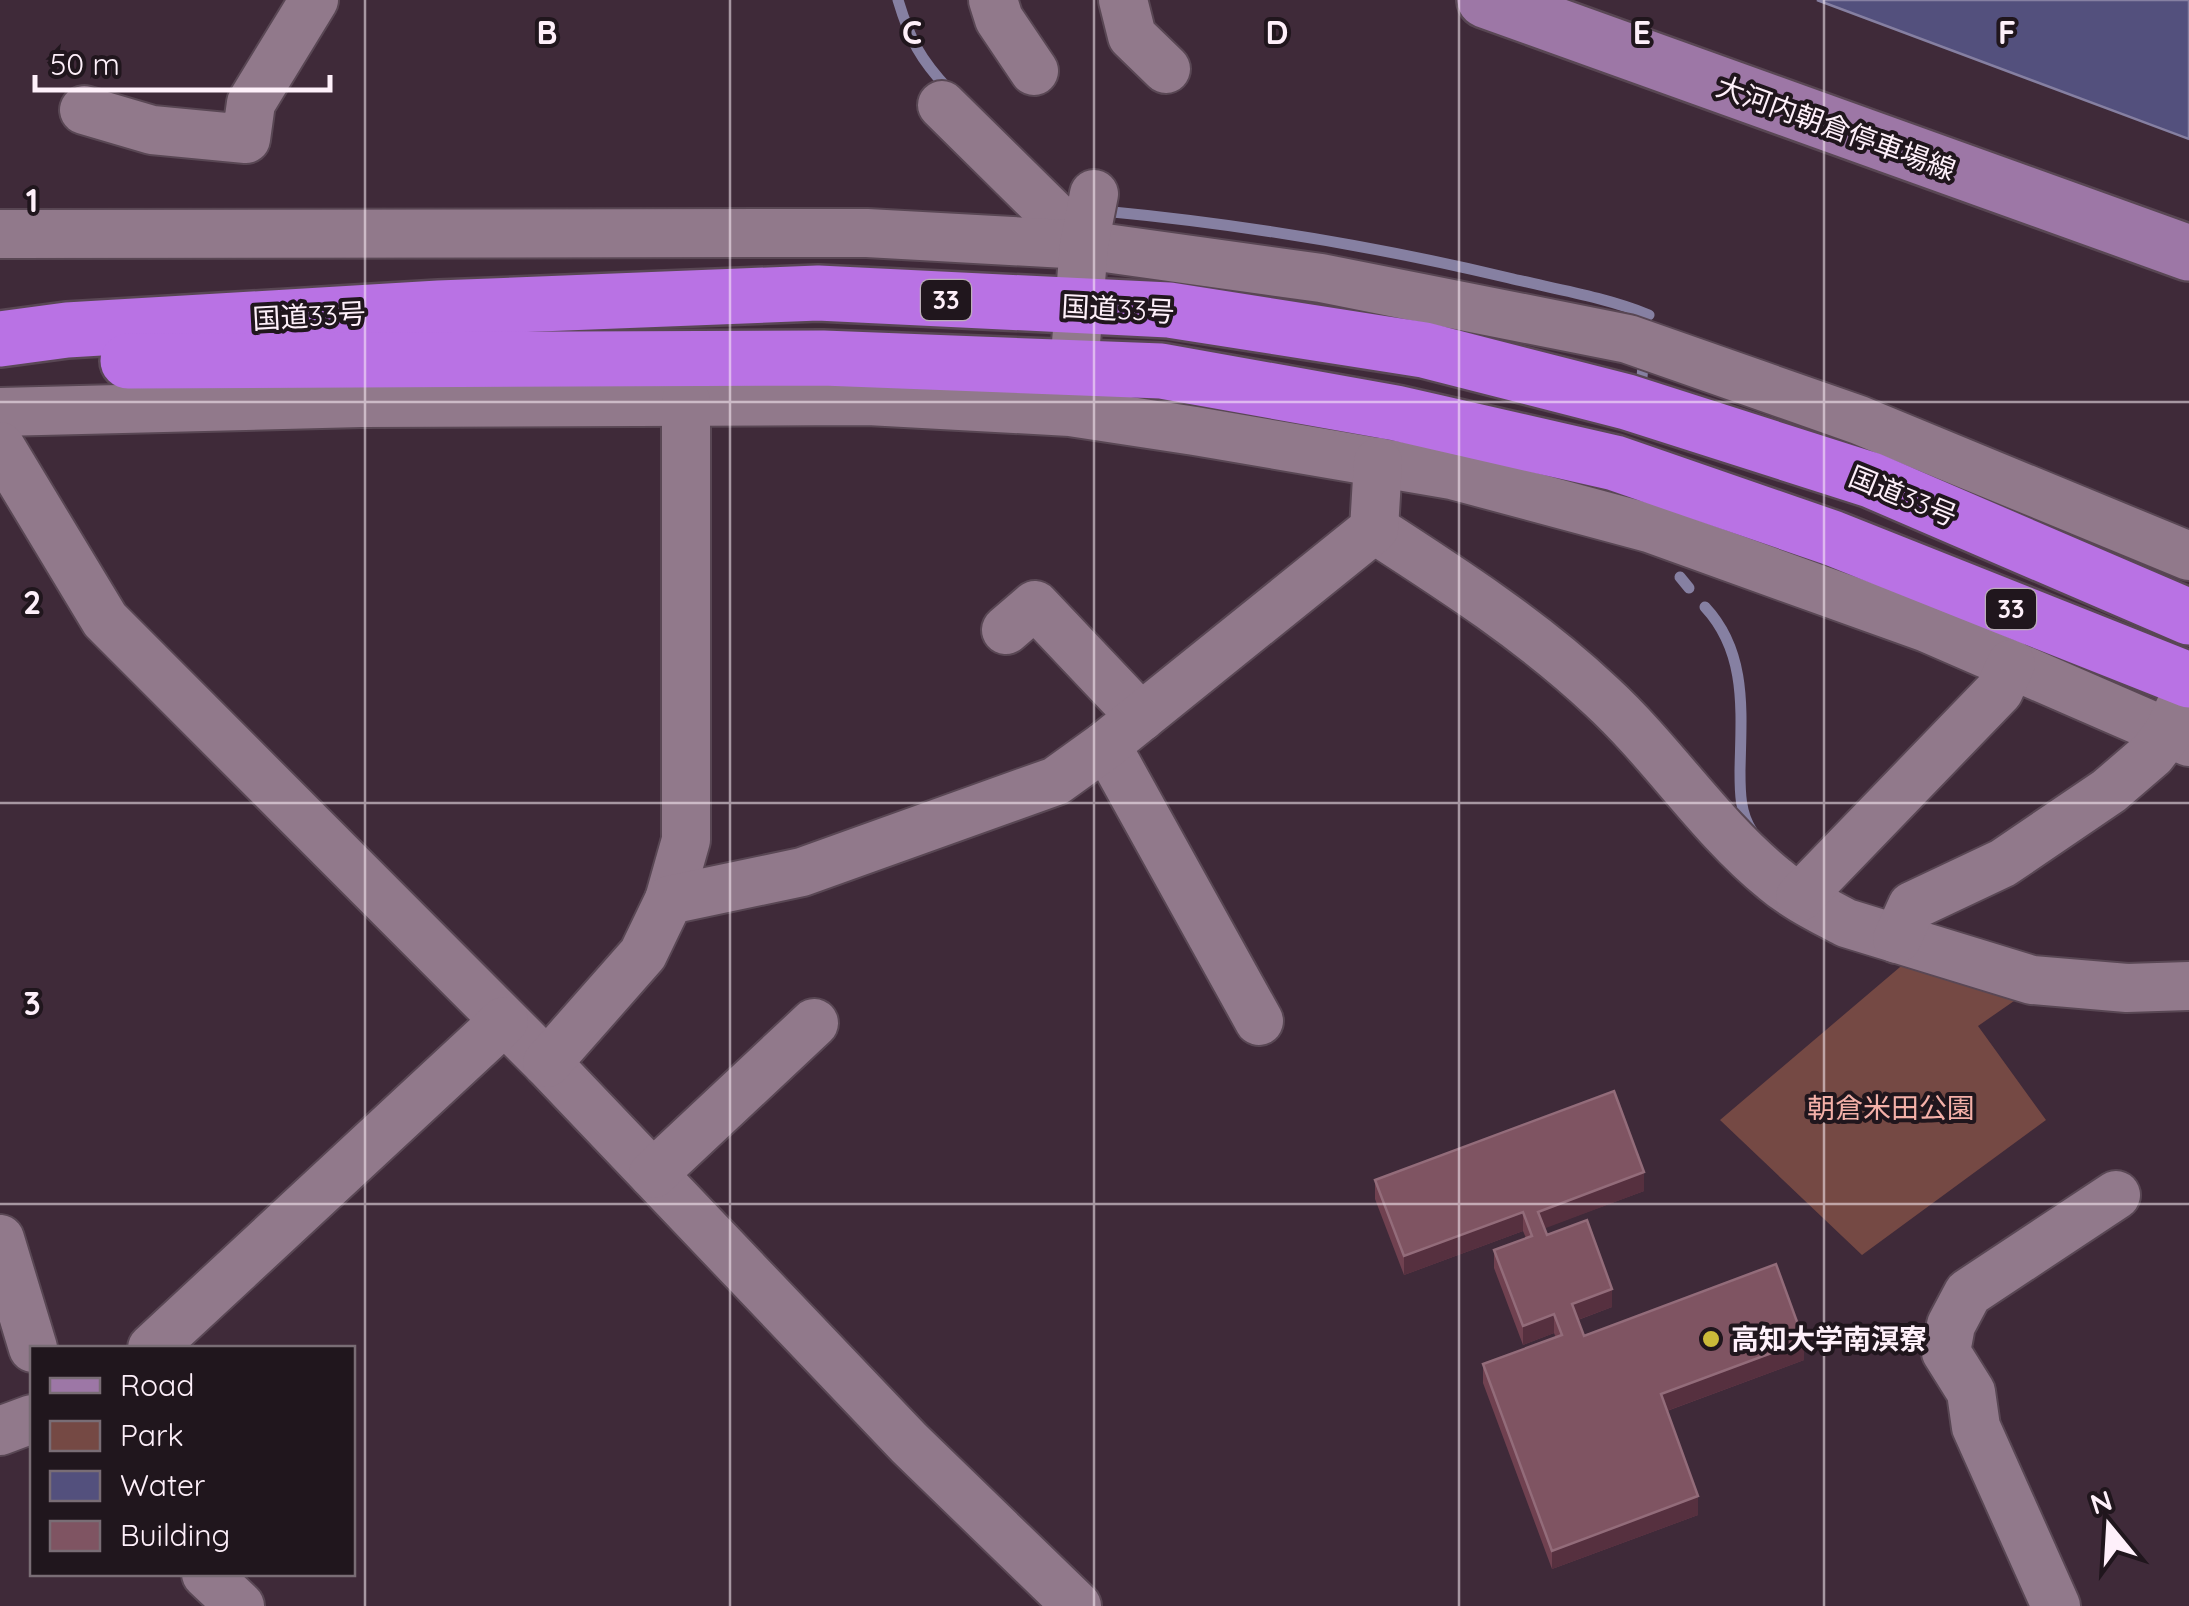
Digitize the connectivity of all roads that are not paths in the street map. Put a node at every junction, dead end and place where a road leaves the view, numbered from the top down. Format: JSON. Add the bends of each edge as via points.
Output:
{"nodes":[{"id":1,"x":314,"y":0,"type":"edge"},
{"id":2,"x":993,"y":0,"type":"edge"},
{"id":3,"x":1123,"y":0,"type":"edge"},
{"id":4,"x":1485,"y":0,"type":"edge"},
{"id":5,"x":1166,"y":70,"type":"dead end"},
{"id":6,"x":1034,"y":71,"type":"dead end"},
{"id":7,"x":942,"y":105,"type":"dead end"},
{"id":8,"x":84,"y":110,"type":"dead end"},
{"id":9,"x":1094,"y":194,"type":"dead end"},
{"id":10,"x":0,"y":234,"type":"edge"},
{"id":11,"x":1084,"y":245,"type":"junction"},
{"id":12,"x":2189,"y":254,"type":"edge"},
{"id":13,"x":1078,"y":307,"type":"junction"},
{"id":14,"x":0,"y":339,"type":"edge"},
{"id":15,"x":0,"y":355,"type":"edge"},
{"id":16,"x":1072,"y":390,"type":"junction"},
{"id":17,"x":686,"y":401,"type":"junction"},
{"id":18,"x":0,"y":412,"type":"edge"},
{"id":19,"x":0,"y":446,"type":"edge"},
{"id":20,"x":1378,"y":462,"type":"junction"},
{"id":21,"x":1374,"y":529,"type":"junction"},
{"id":22,"x":2189,"y":556,"type":"edge"},
{"id":23,"x":1034,"y":605,"type":"dead end"},
{"id":24,"x":2189,"y":617,"type":"edge"},
{"id":25,"x":2011,"y":664,"type":"junction"},
{"id":26,"x":2189,"y":680,"type":"edge"},
{"id":27,"x":2189,"y":689,"type":"edge"},
{"id":28,"x":1124,"y":731,"type":"junction"},
{"id":29,"x":2178,"y":738,"type":"edge"},
{"id":30,"x":1810,"y":886,"type":"junction"},
{"id":31,"x":670,"y":900,"type":"junction"},
{"id":32,"x":1902,"y":927,"type":"junction"},
{"id":33,"x":2189,"y":986,"type":"edge"},
{"id":34,"x":504,"y":1020,"type":"junction"},
{"id":35,"x":1259,"y":1021,"type":"dead end"},
{"id":36,"x":814,"y":1023,"type":"dead end"},
{"id":37,"x":547,"y":1063,"type":"junction"},
{"id":38,"x":653,"y":1174,"type":"junction"},
{"id":39,"x":2116,"y":1195,"type":"dead end"},
{"id":40,"x":0,"y":1239,"type":"edge"},
{"id":41,"x":31,"y":1346,"type":"edge"},
{"id":42,"x":154,"y":1346,"type":"edge"},
{"id":43,"x":30,"y":1420,"type":"edge"},
{"id":44,"x":0,"y":1431,"type":"edge"},
{"id":45,"x":208,"y":1576,"type":"edge"},
{"id":46,"x":240,"y":1606,"type":"edge"},
{"id":47,"x":1077,"y":1606,"type":"edge"},
{"id":48,"x":2056,"y":1606,"type":"edge"}],
"edges":[{"from":1,"to":8,"type":"street","via":[[251,103],[246,139],[152,130]]},
{"from":2,"to":6,"type":"street"},
{"from":3,"to":5,"type":"street","via":[[1132,36]]},
{"from":4,"to":12,"type":"main road","name":"大河内朝倉停車場線"},
{"from":7,"to":11,"type":"street"},
{"from":9,"to":11,"type":"street"},
{"from":10,"to":11,"type":"street","via":[[867,234]]},
{"from":11,"to":13,"type":"street"},
{"from":11,"to":22,"type":"street","via":[[1321,278],[1628,339],[1859,420]]},
{"from":13,"to":14,"type":"highway","name":"国道33号","number":"33","via":[[818,293],[420,310]]},
{"from":13,"to":16,"type":"street"},
{"from":13,"to":24,"type":"highway","name":"国道33号","number":"33","via":[[1227,317],[1424,350],[1627,402],[1871,480]]},
{"from":15,"to":16,"type":"highway","name":"国道33号","number":"33","via":[[67,362],[824,358]]},
{"from":16,"to":17,"type":"street","via":[[868,401]]},
{"from":16,"to":20,"type":"street"},
{"from":16,"to":26,"type":"highway","name":"国道33号","number":"33","via":[[1161,371],[1396,413],[1616,463],[1832,538]]},
{"from":17,"to":18,"type":"street"},
{"from":17,"to":31,"type":"street","via":[[686,840]]},
{"from":19,"to":34,"type":"street","via":[[105,620]]},
{"from":20,"to":21,"type":"street"},
{"from":20,"to":25,"type":"street","via":[[1649,528]]},
{"from":21,"to":28,"type":"street"},
{"from":21,"to":30,"type":"street","via":[[1490,604],[1602,697],[1776,881]]},
{"from":23,"to":28,"type":"street"},
{"from":25,"to":29,"type":"street"},
{"from":25,"to":30,"type":"street","via":[[1999,691]]},
{"from":27,"to":29,"type":"street"},
{"from":28,"to":31,"type":"street","via":[[1056,781],[802,872]]},
{"from":28,"to":35,"type":"street"},
{"from":29,"to":32,"type":"street","via":[[2002,863],[1912,906]]},
{"from":30,"to":32,"type":"street","via":[[1846,923]]},
{"from":31,"to":37,"type":"street","via":[[642,954]]},
{"from":32,"to":33,"type":"street","via":[[2032,980]]},
{"from":34,"to":37,"type":"street"},
{"from":34,"to":42,"type":"street"},
{"from":36,"to":38,"type":"street"},
{"from":37,"to":38,"type":"street"},
{"from":38,"to":47,"type":"street","via":[[909,1443]]},
{"from":39,"to":48,"type":"street","via":[[1968,1293],[1946,1352],[1971,1392],[1976,1428]]},
{"from":40,"to":41,"type":"street"},
{"from":43,"to":44,"type":"street"},
{"from":45,"to":46,"type":"street"}]}
